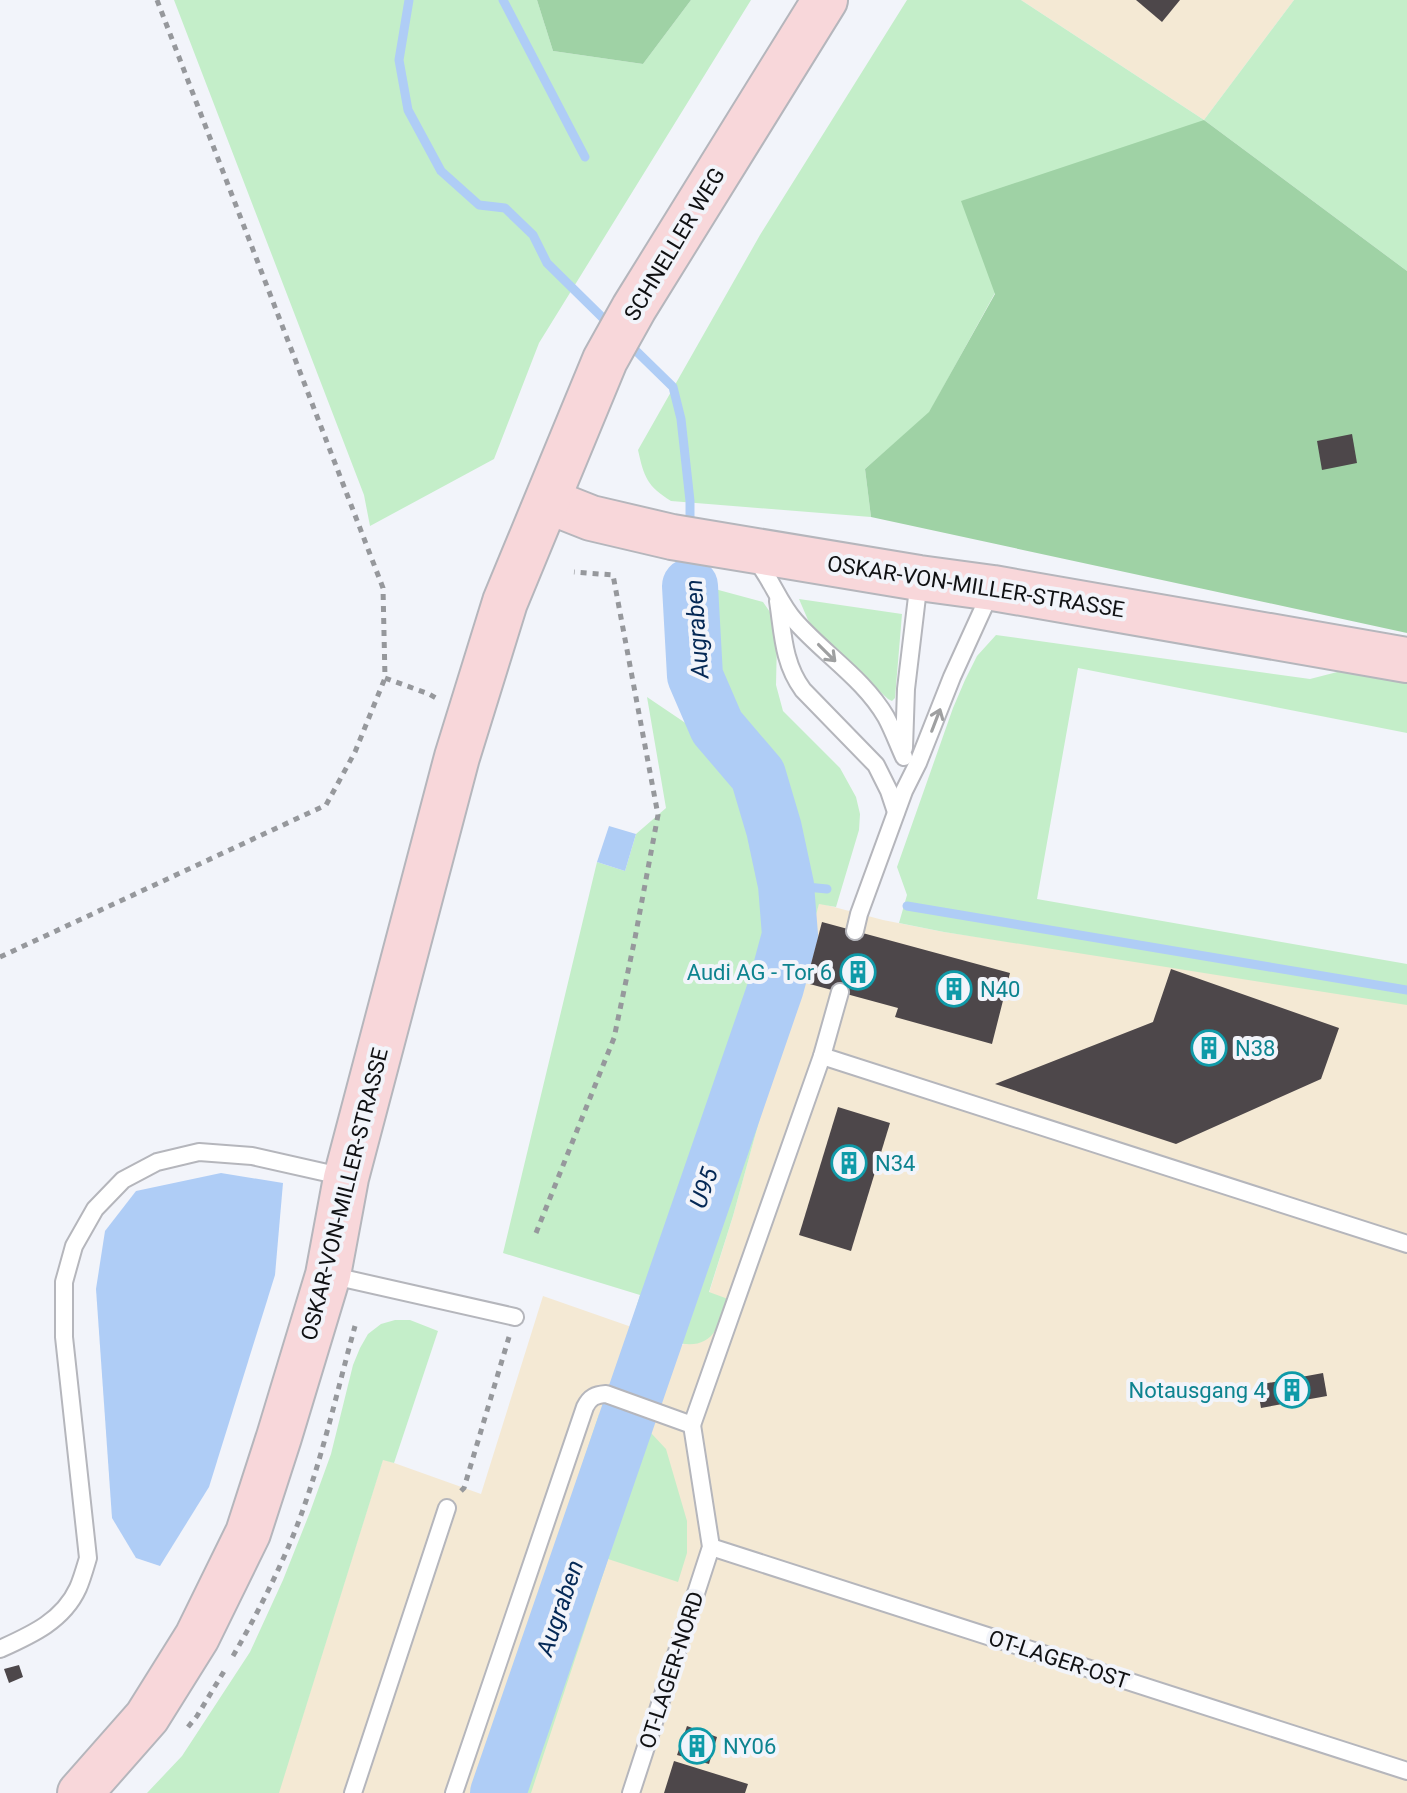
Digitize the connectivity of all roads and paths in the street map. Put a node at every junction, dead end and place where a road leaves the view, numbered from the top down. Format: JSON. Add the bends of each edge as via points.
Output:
{"nodes":[{"id":1,"x":157,"y":0,"type":"edge"},
{"id":2,"x":825,"y":0,"type":"edge"},
{"id":3,"x":548,"y":501,"type":"junction"},
{"id":4,"x":709,"y":543,"type":"junction"},
{"id":5,"x":525,"y":556,"type":"joint"},
{"id":6,"x":574,"y":572,"type":"dead end"},
{"id":7,"x":919,"y":578,"type":"junction"},
{"id":8,"x":993,"y":588,"type":"junction"},
{"id":9,"x":777,"y":594,"type":"junction"},
{"id":10,"x":1407,"y":660,"type":"edge"},
{"id":11,"x":385,"y":678,"type":"junction"},
{"id":12,"x":468,"y":721,"type":"junction"},
{"id":13,"x":904,"y":757,"type":"junction"},
{"id":14,"x":904,"y":791,"type":"junction"},
{"id":15,"x":896,"y":812,"type":"junction"},
{"id":16,"x":855,"y":931,"type":"dead end"},
{"id":17,"x":0,"y":957,"type":"edge"},
{"id":18,"x":840,"y":992,"type":"dead end"},
{"id":19,"x":822,"y":1056,"type":"junction"},
{"id":20,"x":346,"y":1178,"type":"junction"},
{"id":21,"x":536,"y":1233,"type":"dead end"},
{"id":22,"x":1407,"y":1244,"type":"edge"},
{"id":23,"x":328,"y":1275,"type":"junction"},
{"id":24,"x":515,"y":1317,"type":"joint"},
{"id":25,"x":692,"y":1425,"type":"junction"},
{"id":26,"x":464,"y":1488,"type":"dead end"},
{"id":27,"x":447,"y":1508,"type":"dead end"},
{"id":28,"x":711,"y":1547,"type":"junction"},
{"id":29,"x":0,"y":1649,"type":"edge"},
{"id":30,"x":1407,"y":1771,"type":"edge"},
{"id":31,"x":80,"y":1793,"type":"edge"},
{"id":32,"x":353,"y":1793,"type":"edge"},
{"id":33,"x":454,"y":1793,"type":"edge"},
{"id":34,"x":631,"y":1793,"type":"edge"}],
"edges":[{"from":1,"to":11,"type":"path","via":[[383,588]]},
{"from":2,"to":3,"type":"main road","name":"SCHNELLER WEG","via":[[605,360]]},
{"from":3,"to":4,"type":"main road","name":"OSKAR-VON-MILLER-STRASSE","via":[[591,518]]},
{"from":3,"to":5,"type":"main road","name":"SCHNELLER WEG"},
{"from":4,"to":7,"type":"main road","name":"OSKAR-VON-MILLER-STRASSE"},
{"from":4,"to":9,"type":"lane","via":[[757,561]]},
{"from":5,"to":12,"type":"main road","name":"OSKAR-VON-MILLER-STRASSE"},
{"from":6,"to":21,"type":"path","via":[[613,575],[658,815],[614,1038]]},
{"from":7,"to":8,"type":"main road","name":"OSKAR-VON-MILLER-STRASSE"},
{"from":7,"to":13,"type":"lane"},
{"from":8,"to":10,"type":"main road","name":"OSKAR-VON-MILLER-STRASSE"},
{"from":14,"to":8,"type":"lane","one_way":true},
{"from":9,"to":13,"type":"lane","one_way":true,"via":[[796,622],[870,695]]},
{"from":9,"to":15,"type":"lane","via":[[794,679],[876,765]]},
{"from":11,"to":12,"type":"path","via":[[429,694]]},
{"from":11,"to":17,"type":"path","via":[[326,805]]},
{"from":12,"to":20,"type":"main road","name":"OSKAR-VON-MILLER-STRASSE"},
{"from":13,"to":14,"type":"lane"},
{"from":14,"to":15,"type":"lane"},
{"from":15,"to":16,"type":"lane"},
{"from":18,"to":19,"type":"lane"},
{"from":19,"to":22,"type":"lane"},
{"from":19,"to":25,"type":"lane"},
{"from":20,"to":23,"type":"main road","name":"OSKAR-VON-MILLER-STRASSE"},
{"from":20,"to":29,"type":"lane","via":[[252,1156],[199,1152],[157,1162],[123,1180],[95,1209],[74,1246],[64,1282],[64,1337],[88,1558],[77,1590],[59,1616]]},
{"from":23,"to":24,"type":"lane"},
{"from":23,"to":31,"type":"main road","name":"OSKAR-VON-MILLER-STRASSE","via":[[242,1546],[197,1637],[147,1717]]},
{"from":24,"to":26,"type":"path"},
{"from":25,"to":28,"type":"lane"},
{"from":25,"to":33,"type":"lane","via":[[606,1394],[589,1399]]},
{"from":27,"to":32,"type":"lane"},
{"from":28,"to":30,"type":"lane","name":"OT-LAGER-OST"},
{"from":28,"to":34,"type":"lane","name":"OT-LAGER-NORD"}]}
